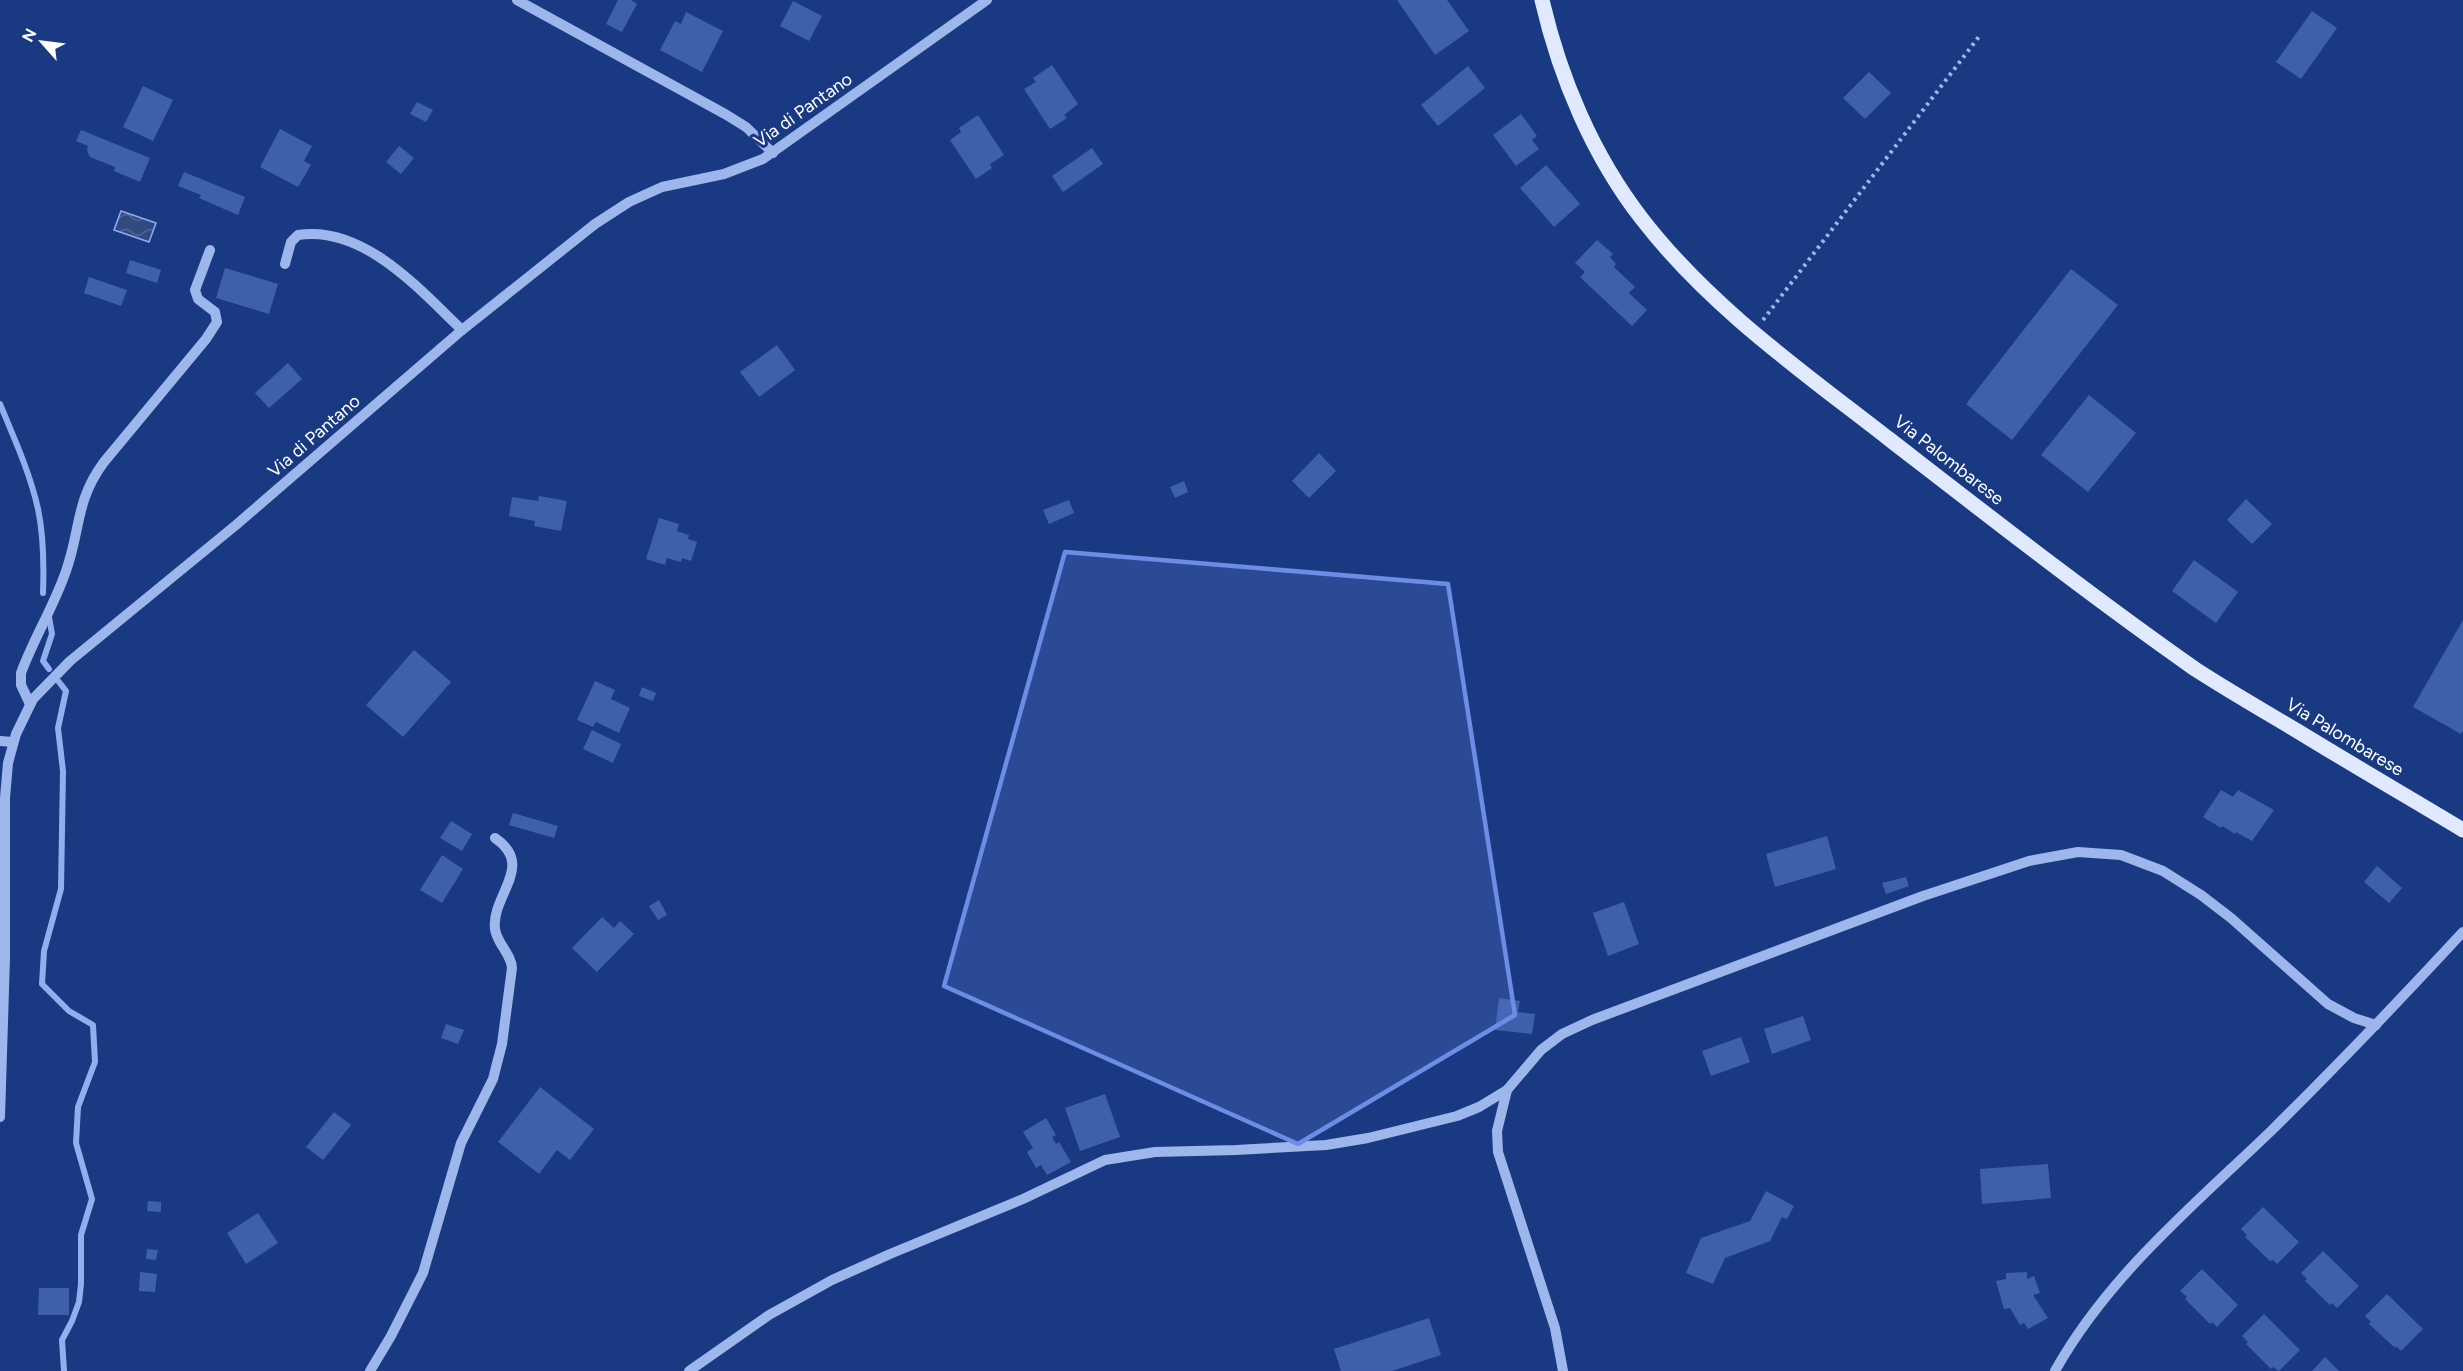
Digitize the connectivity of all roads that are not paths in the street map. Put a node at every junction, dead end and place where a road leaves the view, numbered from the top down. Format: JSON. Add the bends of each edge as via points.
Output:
{"nodes":[{"id":1,"x":517,"y":0,"type":"edge"},
{"id":2,"x":987,"y":0,"type":"edge"},
{"id":3,"x":1542,"y":0,"type":"edge"},
{"id":4,"x":773,"y":153,"type":"junction"},
{"id":5,"x":210,"y":250,"type":"dead end"},
{"id":6,"x":285,"y":264,"type":"dead end"},
{"id":7,"x":462,"y":330,"type":"junction"},
{"id":8,"x":30,"y":704,"type":"junction"},
{"id":9,"x":0,"y":741,"type":"edge"},
{"id":10,"x":13,"y":742,"type":"junction"},
{"id":11,"x":2463,"y":830,"type":"edge"},
{"id":12,"x":495,"y":838,"type":"dead end"},
{"id":13,"x":2463,"y":932,"type":"edge"},
{"id":14,"x":2376,"y":1025,"type":"junction"},
{"id":15,"x":1507,"y":1090,"type":"junction"},
{"id":16,"x":0,"y":1117,"type":"edge"},
{"id":17,"x":370,"y":1371,"type":"edge"},
{"id":18,"x":689,"y":1371,"type":"edge"},
{"id":19,"x":1563,"y":1371,"type":"edge"},
{"id":20,"x":2055,"y":1371,"type":"edge"}],
"edges":[{"from":1,"to":4,"type":"street","via":[[746,127]]},
{"from":2,"to":4,"type":"street","name":"Via di Pantano"},
{"from":3,"to":11,"type":"main road","name":"Via Palombarese","via":[[1577,106],[1620,186],[1664,245],[1754,332],[1976,506],[2197,669]]},
{"from":4,"to":7,"type":"street","name":"Via di Pantano","via":[[741,169],[662,188],[629,202]]},
{"from":5,"to":8,"type":"street","via":[[195,290],[198,299],[215,312],[217,322],[104,462],[86,491],[68,567],[21,673],[21,684]]},
{"from":6,"to":7,"type":"street","via":[[291,242],[298,235],[326,236],[365,249],[392,265]]},
{"from":7,"to":8,"type":"street","name":"Via di Pantano","via":[[244,519],[70,661]]},
{"from":8,"to":10,"type":"street","name":"Via di Pantano"},
{"from":9,"to":10,"type":"street"},
{"from":10,"to":16,"type":"street","name":"Via di Pantano","via":[[5,798]]},
{"from":12,"to":17,"type":"street","via":[[508,849],[512,860],[511,877],[495,924],[512,968],[502,1044],[493,1079],[461,1143],[423,1273]]},
{"from":13,"to":14,"type":"street"},
{"from":14,"to":15,"type":"street","via":[[2345,1014],[2318,998],[2230,918],[2163,871],[2121,855],[2078,852],[2029,861],[1931,893],[1592,1020],[1541,1050]]},
{"from":14,"to":20,"type":"street","via":[[2121,1278]]},
{"from":15,"to":18,"type":"street","via":[[1464,1114],[1353,1141],[1155,1152],[1105,1160],[832,1280],[769,1315]]},
{"from":15,"to":19,"type":"street","via":[[1497,1131],[1498,1152],[1555,1328]]}]}
